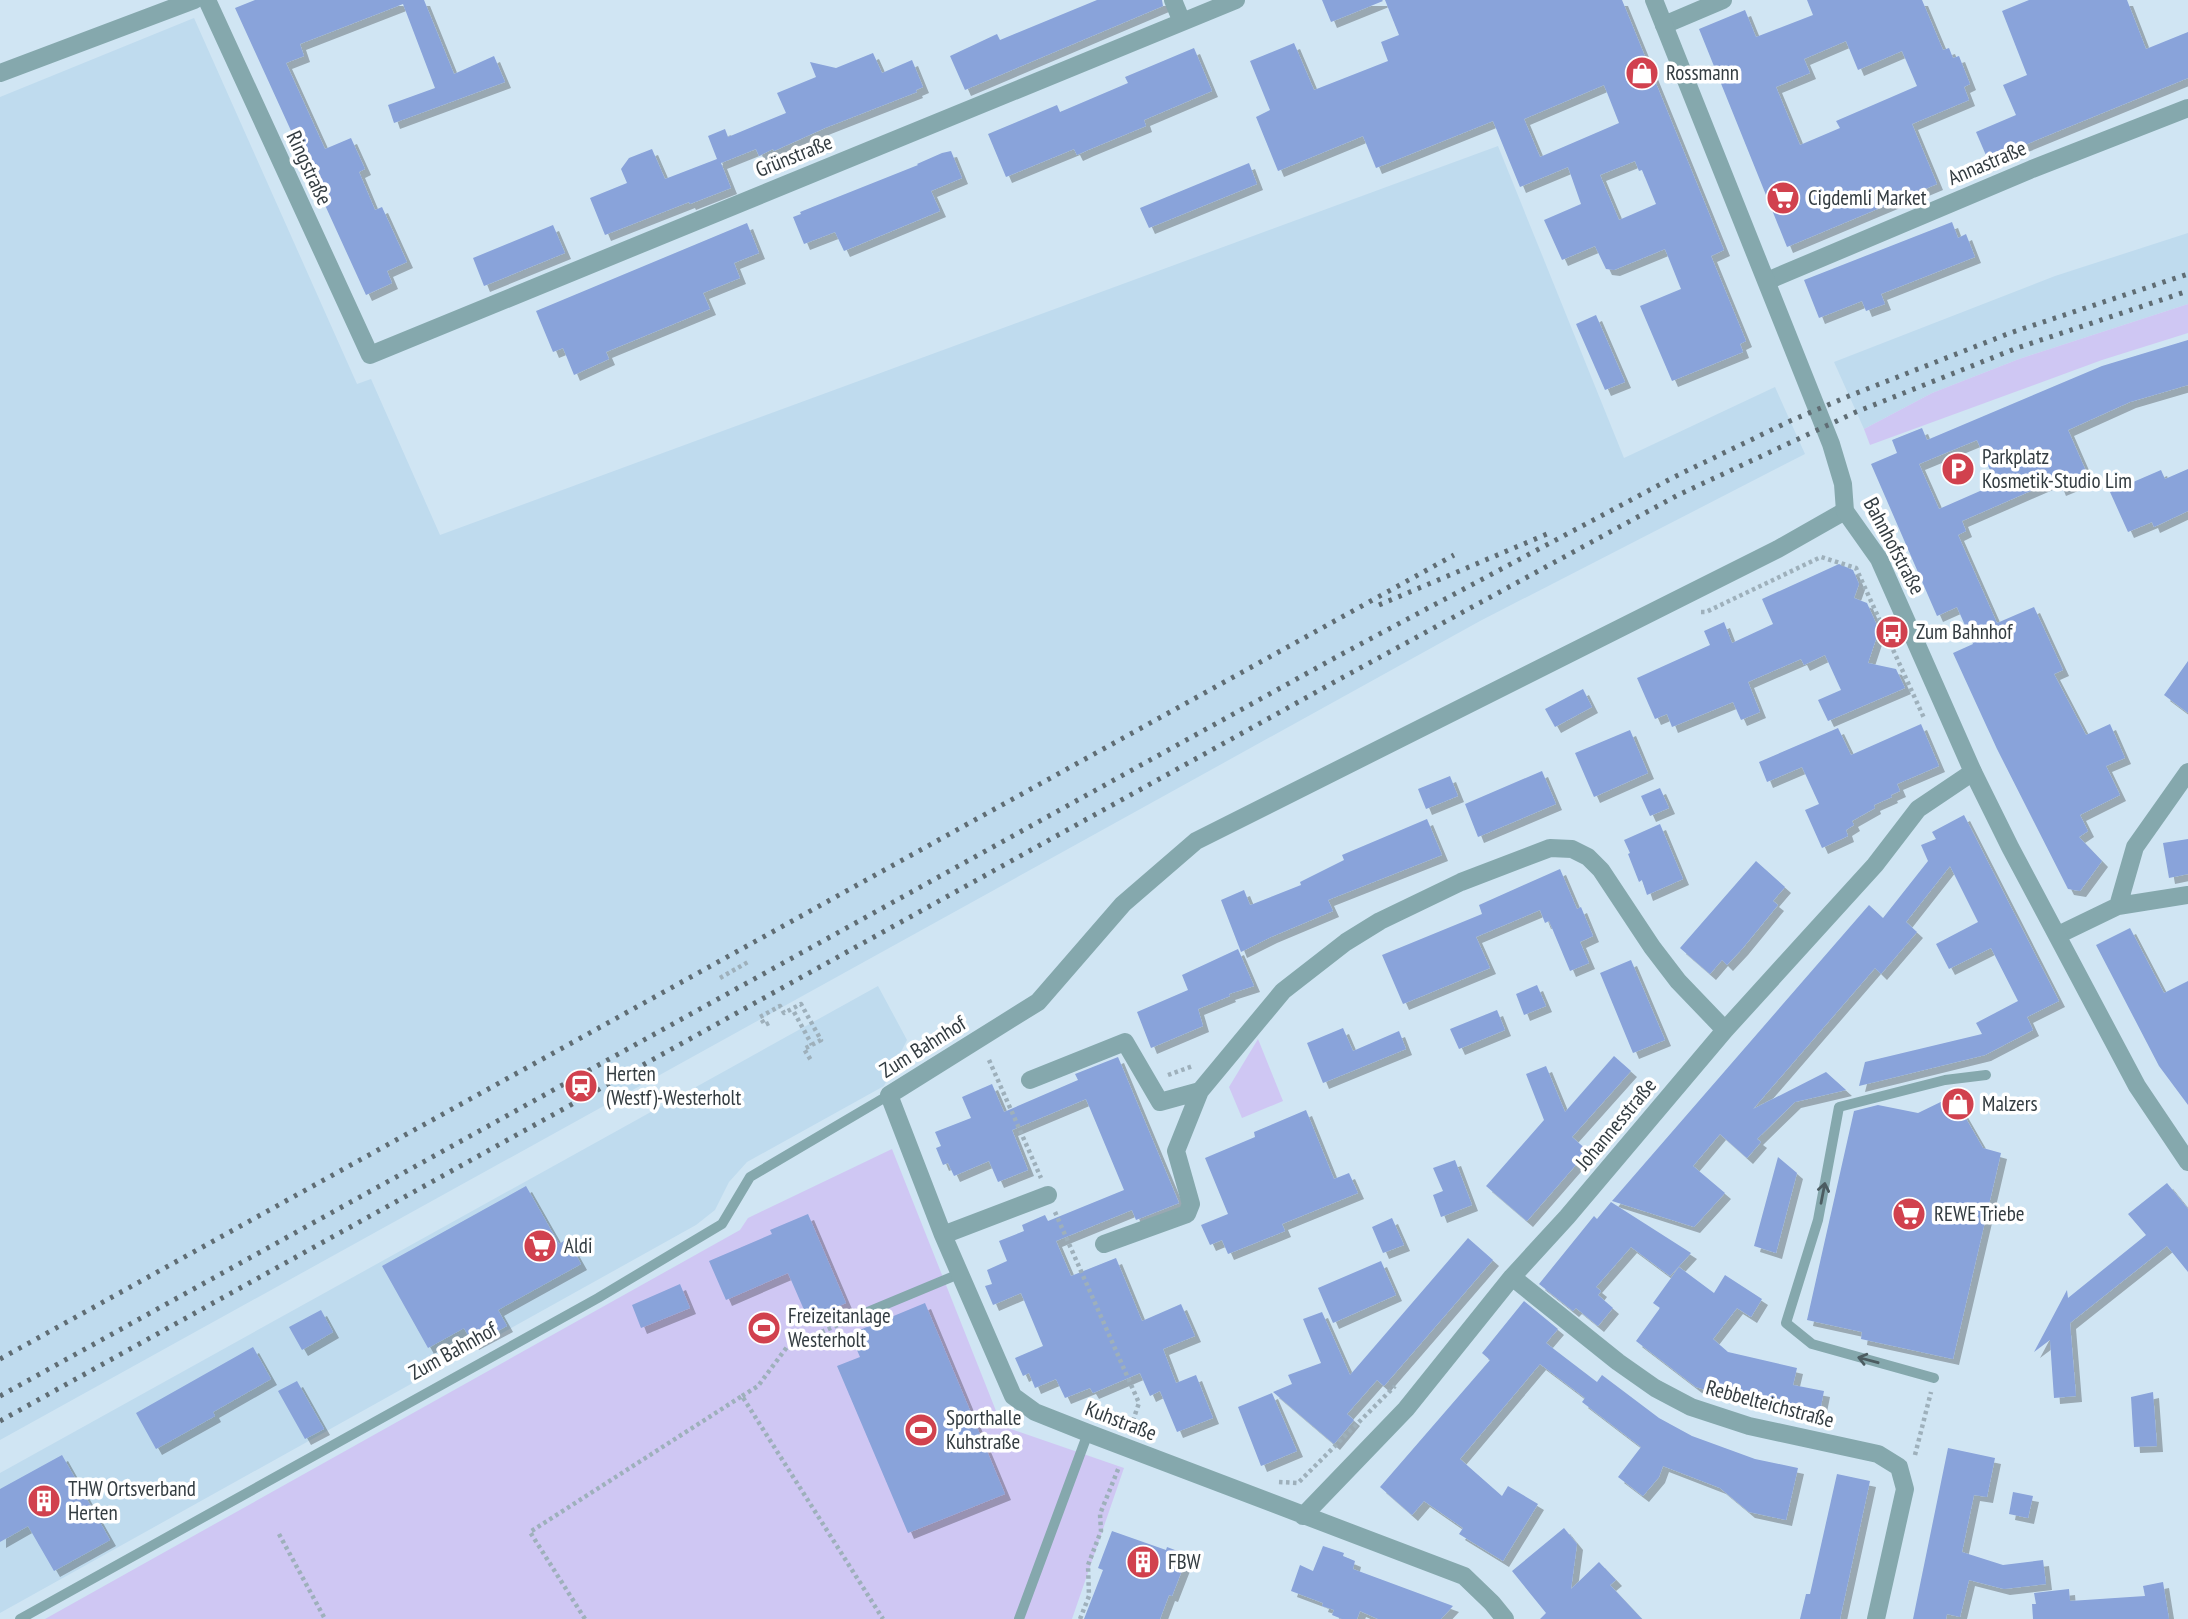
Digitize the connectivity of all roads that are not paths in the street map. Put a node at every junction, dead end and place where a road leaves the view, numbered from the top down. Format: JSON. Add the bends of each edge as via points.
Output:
{"nodes":[{"id":1,"x":194,"y":0,"type":"edge"},
{"id":2,"x":207,"y":0,"type":"edge"},
{"id":3,"x":1173,"y":0,"type":"edge"},
{"id":4,"x":1236,"y":0,"type":"edge"},
{"id":5,"x":1654,"y":0,"type":"edge"},
{"id":6,"x":1723,"y":0,"type":"edge"},
{"id":7,"x":1182,"y":22,"type":"junction"},
{"id":8,"x":1664,"y":25,"type":"junction"},
{"id":9,"x":0,"y":73,"type":"edge"},
{"id":10,"x":2188,"y":108,"type":"edge"},
{"id":11,"x":1768,"y":281,"type":"junction"},
{"id":12,"x":370,"y":355,"type":"joint"},
{"id":13,"x":1845,"y":511,"type":"junction"},
{"id":14,"x":1973,"y":772,"type":"junction"},
{"id":15,"x":2188,"y":772,"type":"edge"},
{"id":16,"x":2188,"y":895,"type":"edge"},
{"id":17,"x":2118,"y":906,"type":"junction"},
{"id":18,"x":2058,"y":935,"type":"junction"},
{"id":19,"x":1725,"y":1030,"type":"junction"},
{"id":20,"x":1986,"y":1075,"type":"dead end"},
{"id":21,"x":1030,"y":1080,"type":"dead end"},
{"id":22,"x":1200,"y":1091,"type":"junction"},
{"id":23,"x":889,"y":1095,"type":"junction"},
{"id":24,"x":2188,"y":1163,"type":"edge"},
{"id":25,"x":1048,"y":1195,"type":"road end"},
{"id":26,"x":943,"y":1235,"type":"junction"},
{"id":27,"x":1104,"y":1244,"type":"dead end"},
{"id":28,"x":959,"y":1274,"type":"junction"},
{"id":29,"x":1512,"y":1277,"type":"junction"},
{"id":30,"x":853,"y":1318,"type":"road end"},
{"id":31,"x":1934,"y":1378,"type":"road end"},
{"id":32,"x":1088,"y":1433,"type":"junction"},
{"id":33,"x":1303,"y":1516,"type":"junction"},
{"id":34,"x":20,"y":1619,"type":"edge"},
{"id":35,"x":1018,"y":1619,"type":"edge"},
{"id":36,"x":1505,"y":1619,"type":"edge"},
{"id":37,"x":1876,"y":1619,"type":"edge"}],
"edges":[{"from":1,"to":9,"type":"street"},
{"from":2,"to":12,"type":"street","name":"Ringstraße"},
{"from":3,"to":7,"type":"street"},
{"from":4,"to":7,"type":"street","name":"Grünstraße"},
{"from":5,"to":8,"type":"street","name":"Bahnhofstraße"},
{"from":6,"to":8,"type":"street"},
{"from":7,"to":12,"type":"street","name":"Grünstraße"},
{"from":8,"to":11,"type":"street","name":"Bahnhofstraße"},
{"from":10,"to":11,"type":"street","name":"Annastraße"},
{"from":11,"to":13,"type":"street","name":"Bahnhofstraße","via":[[1831,444],[1843,484]]},
{"from":13,"to":14,"type":"street","name":"Bahnhofstraße","via":[[1879,559]]},
{"from":13,"to":23,"type":"street","name":"Zum Bahnhof","via":[[1196,841],[1123,904],[1038,1002]]},
{"from":14,"to":18,"type":"street","name":"Bahnhofstraße"},
{"from":14,"to":19,"type":"street","name":"Johannesstraße","via":[[1917,808],[1875,865]]},
{"from":15,"to":17,"type":"street","via":[[2135,847]]},
{"from":16,"to":17,"type":"street"},
{"from":17,"to":18,"type":"street"},
{"from":18,"to":24,"type":"street","name":"Bahnhofstraße","via":[[2137,1086]]},
{"from":19,"to":22,"type":"street","via":[[1678,981],[1601,870],[1572,849],[1550,848],[1461,882],[1346,942],[1283,991]]},
{"from":19,"to":29,"type":"street","name":"Johannesstraße"},
{"from":31,"to":20,"type":"lane","one_way":true,"via":[[1812,1345],[1786,1323],[1818,1220],[1839,1107],[1945,1080]]},
{"from":21,"to":22,"type":"street","via":[[1125,1042],[1160,1102]]},
{"from":22,"to":27,"type":"street","via":[[1176,1152],[1191,1204],[1187,1214]]},
{"from":23,"to":26,"type":"street","name":"Kuhstraße"},
{"from":23,"to":34,"type":"lane","name":"Zum Bahnhof","via":[[750,1177],[722,1224],[711,1231]]},
{"from":25,"to":26,"type":"street"},
{"from":26,"to":28,"type":"street","name":"Kuhstraße"},
{"from":28,"to":30,"type":"lane"},
{"from":28,"to":32,"type":"street","name":"Kuhstraße","via":[[1013,1396],[1035,1412]]},
{"from":29,"to":33,"type":"street","name":"Johannesstraße","via":[[1406,1409]]},
{"from":29,"to":37,"type":"street","name":"Rebbelteichstraße","via":[[1618,1362],[1690,1407],[1748,1426],[1878,1454],[1899,1467],[1905,1489]]},
{"from":32,"to":33,"type":"street","name":"Kuhstraße","via":[[1128,1438]]},
{"from":32,"to":35,"type":"lane"},
{"from":33,"to":36,"type":"street","name":"Kuhstraße","via":[[1464,1576]]}]}
